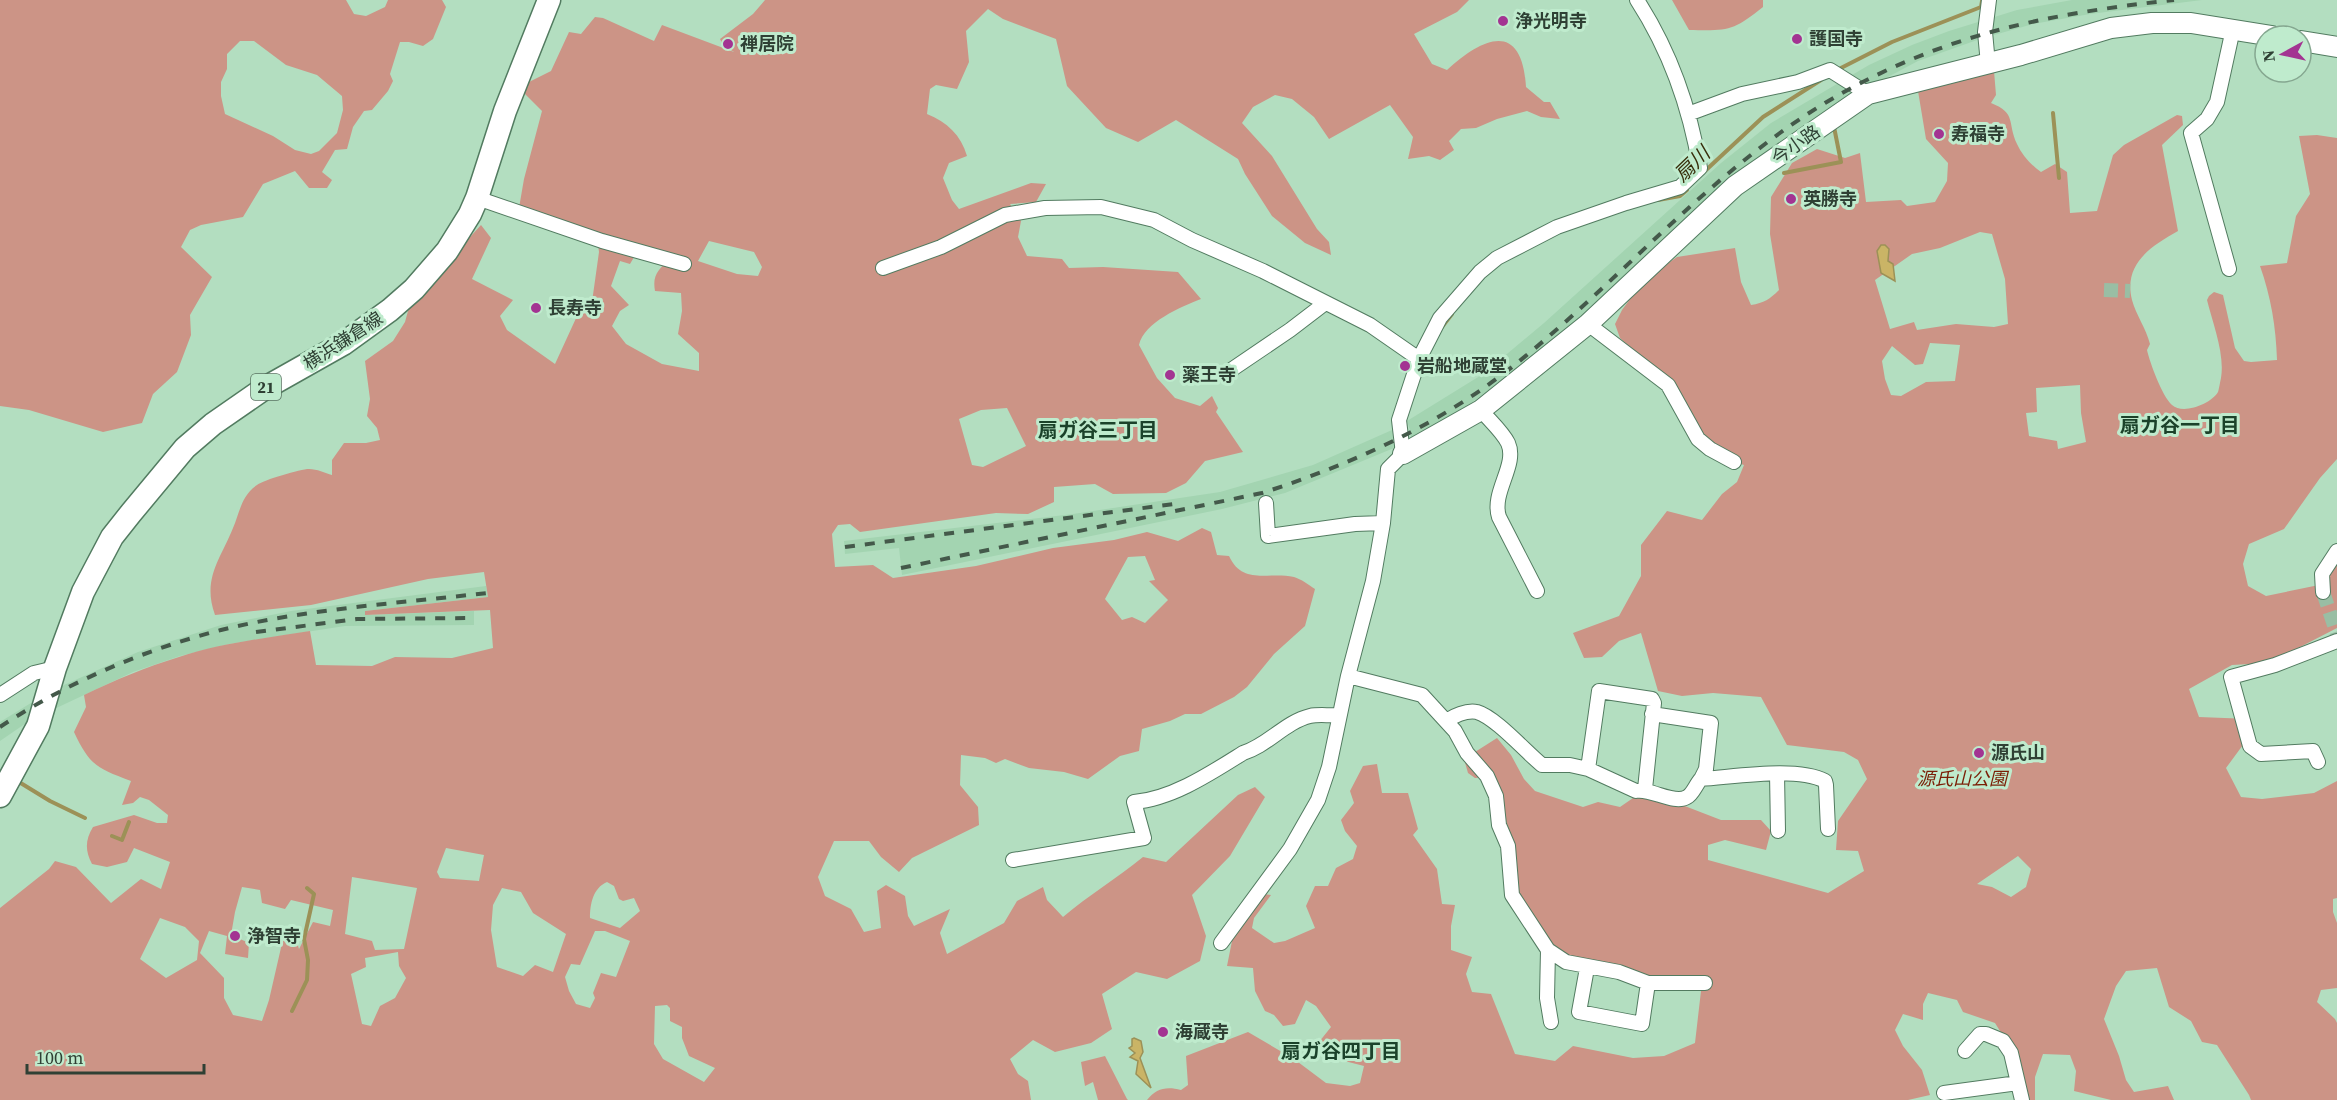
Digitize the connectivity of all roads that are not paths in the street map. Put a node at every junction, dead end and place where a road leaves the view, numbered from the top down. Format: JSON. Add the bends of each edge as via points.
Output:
{"nodes":[{"id":1,"x":549,"y":0,"type":"edge"},
{"id":2,"x":1636,"y":0,"type":"edge"},
{"id":3,"x":1989,"y":0,"type":"edge"},
{"id":4,"x":2233,"y":29,"type":"junction"},
{"id":5,"x":2253,"y":33,"type":"edge"},
{"id":6,"x":2313,"y":43,"type":"edge"},
{"id":7,"x":2337,"y":47,"type":"edge"},
{"id":8,"x":1988,"y":64,"type":"junction"},
{"id":9,"x":1868,"y":94,"type":"junction"},
{"id":10,"x":1688,"y":114,"type":"junction"},
{"id":11,"x":477,"y":198,"type":"junction"},
{"id":12,"x":684,"y":264,"type":"dead end"},
{"id":13,"x":883,"y":268,"type":"dead end"},
{"id":14,"x":2229,"y":269,"type":"dead end"},
{"id":15,"x":1324,"y":303,"type":"junction"},
{"id":16,"x":1588,"y":324,"type":"junction"},
{"id":17,"x":1419,"y":359,"type":"junction"},
{"id":18,"x":1231,"y":370,"type":"dead end"},
{"id":19,"x":1481,"y":410,"type":"junction"},
{"id":20,"x":1403,"y":454,"type":"junction"},
{"id":21,"x":1734,"y":462,"type":"dead end"},
{"id":22,"x":1266,"y":503,"type":"dead end"},
{"id":23,"x":1383,"y":523,"type":"junction"},
{"id":24,"x":2337,"y":551,"type":"edge"},
{"id":25,"x":1537,"y":591,"type":"dead end"},
{"id":26,"x":2323,"y":592,"type":"tunnel mouth"},
{"id":27,"x":2337,"y":641,"type":"edge"},
{"id":28,"x":55,"y":668,"type":"junction"},
{"id":29,"x":1348,"y":676,"type":"junction"},
{"id":30,"x":0,"y":695,"type":"edge"},
{"id":31,"x":1652,"y":714,"type":"junction"},
{"id":32,"x":1339,"y":715,"type":"junction"},
{"id":33,"x":1446,"y":721,"type":"junction"},
{"id":34,"x":2318,"y":762,"type":"dead end"},
{"id":35,"x":1588,"y":769,"type":"junction"},
{"id":36,"x":1777,"y":774,"type":"junction"},
{"id":37,"x":1701,"y":779,"type":"junction"},
{"id":38,"x":1645,"y":789,"type":"junction"},
{"id":39,"x":0,"y":796,"type":"edge"},
{"id":40,"x":1828,"y":829,"type":"dead end"},
{"id":41,"x":1778,"y":831,"type":"dead end"},
{"id":42,"x":1013,"y":860,"type":"dead end"},
{"id":43,"x":1221,"y":943,"type":"dead end"},
{"id":44,"x":1548,"y":950,"type":"junction"},
{"id":45,"x":1587,"y":968,"type":"junction"},
{"id":46,"x":1648,"y":983,"type":"junction"},
{"id":47,"x":1706,"y":983,"type":"dead end"},
{"id":48,"x":1551,"y":1022,"type":"dead end"},
{"id":49,"x":1965,"y":1051,"type":"dead end"},
{"id":50,"x":2018,"y":1083,"type":"junction"},
{"id":51,"x":1944,"y":1093,"type":"dead end"},
{"id":52,"x":2022,"y":1100,"type":"edge"}],
"edges":[{"from":1,"to":11,"type":"main road","name":"横浜鎌倉線","number":"21","via":[[505,111]]},
{"from":2,"to":10,"type":"street","via":[[1667,53]]},
{"from":3,"to":8,"type":"street","via":[[1985,32]]},
{"from":4,"to":5,"type":"street","name":"今小路"},
{"from":4,"to":8,"type":"street","name":"今小路","via":[[2191,23],[2111,28]]},
{"from":4,"to":14,"type":"street","via":[[2217,102],[2207,119],[2191,133]]},
{"from":6,"to":7,"type":"street"},
{"from":8,"to":9,"type":"street","name":"今小路"},
{"from":9,"to":10,"type":"street","via":[[1830,69]]},
{"from":9,"to":16,"type":"street","name":"今小路","via":[[1735,186]]},
{"from":10,"to":17,"type":"street","via":[[1700,168],[1680,187],[1557,227],[1497,258],[1440,318]]},
{"from":11,"to":12,"type":"street"},
{"from":11,"to":28,"type":"main road","name":"横浜鎌倉線","number":"21","via":[[447,251],[390,310],[343,344],[265,388],[185,448],[108,544],[83,592]]},
{"from":13,"to":15,"type":"street","via":[[940,248],[1005,215],[1045,208],[1101,207],[1154,220]]},
{"from":15,"to":17,"type":"street","via":[[1370,326]]},
{"from":15,"to":18,"type":"street"},
{"from":16,"to":19,"type":"street","name":"今小路"},
{"from":16,"to":21,"type":"street","via":[[1668,385],[1698,439]]},
{"from":17,"to":20,"type":"street","via":[[1399,420]]},
{"from":19,"to":20,"type":"street","name":"今小路"},
{"from":19,"to":25,"type":"street","via":[[1509,445],[1510,458],[1496,507]]},
{"from":20,"to":23,"type":"street","via":[[1388,470]]},
{"from":22,"to":23,"type":"street","via":[[1268,536]]},
{"from":23,"to":29,"type":"street","via":[[1371,592]]},
{"from":24,"to":26,"type":"street","via":[[2322,574]]},
{"from":27,"to":34,"type":"street","via":[[2275,665],[2231,676],[2250,746],[2261,753],[2313,751]]},
{"from":28,"to":30,"type":"street","via":[[34,673]]},
{"from":28,"to":39,"type":"main road","name":"横浜鎌倉線","number":"21","via":[[38,726]]},
{"from":29,"to":32,"type":"street"},
{"from":29,"to":33,"type":"street","via":[[1422,695]]},
{"from":31,"to":35,"type":"street","via":[[1652,699],[1599,691]]},
{"from":31,"to":37,"type":"street","via":[[1711,723],[1706,769]]},
{"from":31,"to":38,"type":"street"},
{"from":32,"to":42,"type":"street","via":[[1309,716],[1172,792],[1134,802],[1144,838]]},
{"from":32,"to":43,"type":"street","via":[[1329,767],[1308,821]]},
{"from":33,"to":35,"type":"street","via":[[1474,711],[1486,716],[1542,765]]},
{"from":33,"to":44,"type":"street","via":[[1494,788],[1499,825],[1508,846],[1512,895]]},
{"from":35,"to":38,"type":"street","via":[[1636,791]]},
{"from":36,"to":37,"type":"street"},
{"from":36,"to":40,"type":"street","via":[[1814,776],[1825,781]]},
{"from":36,"to":41,"type":"street"},
{"from":37,"to":38,"type":"street","via":[[1684,799]]},
{"from":44,"to":45,"type":"street","via":[[1566,962]]},
{"from":44,"to":48,"type":"street"},
{"from":45,"to":46,"type":"street","via":[[1619,972]]},
{"from":45,"to":46,"type":"street","via":[[1579,1012],[1642,1024]]},
{"from":46,"to":47,"type":"street"},
{"from":49,"to":50,"type":"street","via":[[1980,1034],[2003,1041],[2011,1053]]},
{"from":50,"to":51,"type":"street"},
{"from":50,"to":52,"type":"street"}]}
